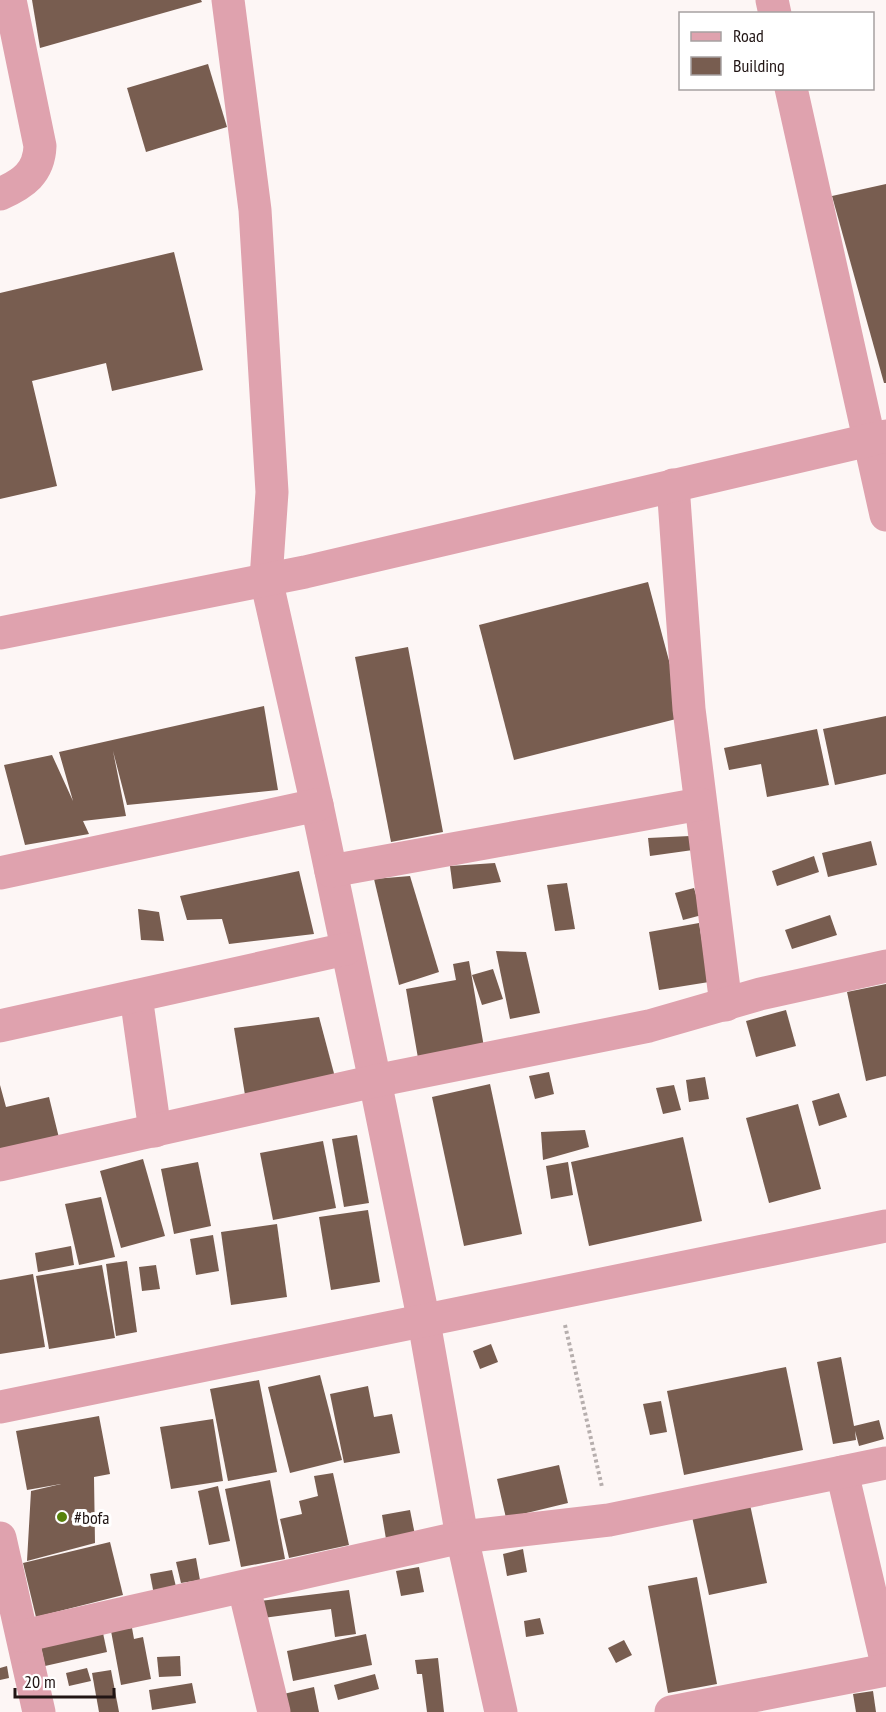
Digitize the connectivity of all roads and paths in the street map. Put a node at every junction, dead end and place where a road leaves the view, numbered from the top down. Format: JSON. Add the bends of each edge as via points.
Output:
{"nodes":[{"id":1,"x":10,"y":0,"type":"edge"},
{"id":2,"x":228,"y":0,"type":"edge"},
{"id":3,"x":791,"y":90,"type":"edge"},
{"id":4,"x":0,"y":194,"type":"edge"},
{"id":5,"x":878,"y":437,"type":"edge"},
{"id":6,"x":673,"y":485,"type":"junction"},
{"id":7,"x":886,"y":514,"type":"edge"},
{"id":8,"x":266,"y":579,"type":"junction"},
{"id":9,"x":0,"y":633,"type":"edge"},
{"id":10,"x":700,"y":804,"type":"junction"},
{"id":11,"x":317,"y":805,"type":"junction"},
{"id":12,"x":330,"y":872,"type":"junction"},
{"id":13,"x":0,"y":873,"type":"edge"},
{"id":14,"x":346,"y":949,"type":"junction"},
{"id":15,"x":886,"y":966,"type":"edge"},
{"id":16,"x":136,"y":996,"type":"junction"},
{"id":17,"x":726,"y":1005,"type":"junction"},
{"id":18,"x":0,"y":1026,"type":"edge"},
{"id":19,"x":375,"y":1081,"type":"junction"},
{"id":20,"x":155,"y":1131,"type":"junction"},
{"id":21,"x":0,"y":1165,"type":"edge"},
{"id":22,"x":886,"y":1226,"type":"edge"},
{"id":23,"x":558,"y":1294,"type":"junction"},
{"id":24,"x":424,"y":1322,"type":"junction"},
{"id":25,"x":0,"y":1407,"type":"edge"},
{"id":26,"x":886,"y":1462,"type":"edge"},
{"id":27,"x":842,"y":1472,"type":"junction"},
{"id":28,"x":609,"y":1520,"type":"junction"},
{"id":29,"x":462,"y":1537,"type":"junction"},
{"id":30,"x":0,"y":1538,"type":"edge"},
{"id":31,"x":244,"y":1588,"type":"junction"},
{"id":32,"x":23,"y":1636,"type":"junction"},
{"id":33,"x":886,"y":1660,"type":"edge"},
{"id":34,"x":886,"y":1670,"type":"edge"},
{"id":35,"x":39,"y":1712,"type":"edge"},
{"id":36,"x":274,"y":1712,"type":"edge"},
{"id":37,"x":501,"y":1712,"type":"edge"},
{"id":38,"x":671,"y":1712,"type":"edge"}],
"edges":[{"from":1,"to":4,"type":"street","via":[[40,146],[40,163],[29,176]]},
{"from":2,"to":8,"type":"street","via":[[255,210],[272,492]]},
{"from":3,"to":5,"type":"street"},
{"from":5,"to":6,"type":"street"},
{"from":5,"to":7,"type":"street"},
{"from":6,"to":8,"type":"street"},
{"from":6,"to":10,"type":"street"},
{"from":8,"to":9,"type":"street"},
{"from":8,"to":11,"type":"street"},
{"from":10,"to":12,"type":"street"},
{"from":10,"to":17,"type":"street"},
{"from":11,"to":12,"type":"street"},
{"from":11,"to":13,"type":"street"},
{"from":12,"to":14,"type":"street"},
{"from":14,"to":16,"type":"street"},
{"from":14,"to":19,"type":"street"},
{"from":15,"to":17,"type":"street"},
{"from":16,"to":18,"type":"street"},
{"from":16,"to":20,"type":"street"},
{"from":17,"to":19,"type":"street","via":[[649,1026]]},
{"from":19,"to":20,"type":"street"},
{"from":19,"to":24,"type":"street"},
{"from":20,"to":21,"type":"street"},
{"from":22,"to":23,"type":"street"},
{"from":23,"to":24,"type":"street"},
{"from":23,"to":28,"type":"path"},
{"from":24,"to":25,"type":"street"},
{"from":24,"to":29,"type":"street"},
{"from":26,"to":27,"type":"street"},
{"from":27,"to":28,"type":"street"},
{"from":27,"to":33,"type":"street"},
{"from":28,"to":29,"type":"street"},
{"from":29,"to":31,"type":"street"},
{"from":29,"to":37,"type":"street"},
{"from":30,"to":32,"type":"street"},
{"from":31,"to":32,"type":"street"},
{"from":31,"to":36,"type":"street"},
{"from":32,"to":35,"type":"street"},
{"from":34,"to":38,"type":"street"}]}
